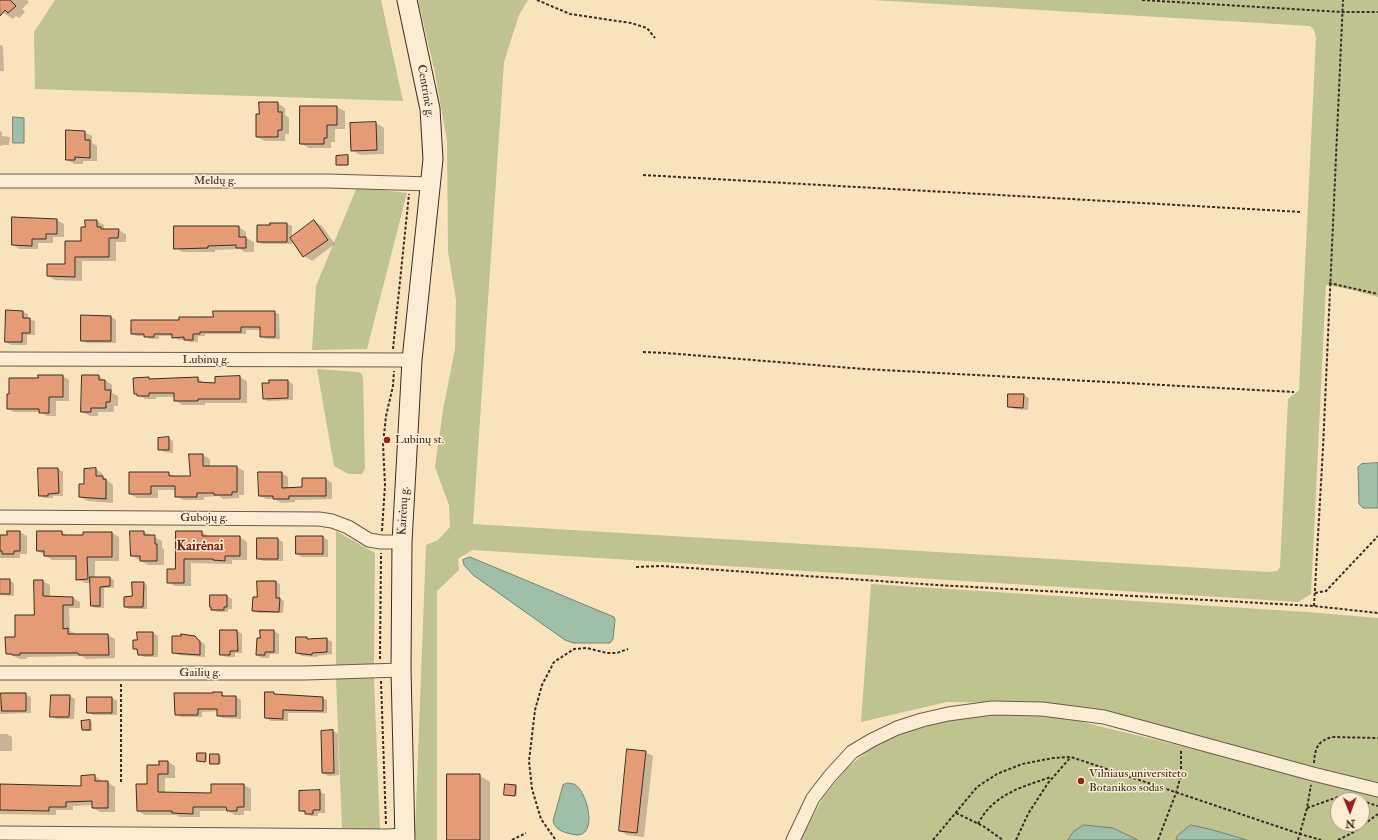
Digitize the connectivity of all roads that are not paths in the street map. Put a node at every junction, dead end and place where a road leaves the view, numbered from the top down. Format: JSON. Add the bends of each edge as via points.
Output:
{"nodes":[{"id":1,"x":406,"y":0,"type":"edge"},
{"id":2,"x":0,"y":181,"type":"edge"},
{"id":3,"x":431,"y":184,"type":"junction"},
{"id":4,"x":0,"y":359,"type":"edge"},
{"id":5,"x":412,"y":360,"type":"junction"},
{"id":6,"x":0,"y":517,"type":"edge"},
{"id":7,"x":402,"y":542,"type":"junction"},
{"id":8,"x":401,"y":670,"type":"junction"},
{"id":9,"x":0,"y":673,"type":"edge"},
{"id":10,"x":1378,"y":790,"type":"edge"},
{"id":11,"x":0,"y":833,"type":"edge"},
{"id":12,"x":351,"y":837,"type":"edge"},
{"id":13,"x":404,"y":837,"type":"edge"},
{"id":14,"x":793,"y":840,"type":"edge"}],
"edges":[{"from":1,"to":3,"type":"main road","name":"Centrinė g.","via":[[430,109],[433,160]]},
{"from":2,"to":3,"type":"street","name":"Meldų g.","via":[[328,181]]},
{"from":3,"to":5,"type":"main road","name":"Kairėnų g."},
{"from":4,"to":5,"type":"street","name":"Lubinų g."},
{"from":5,"to":7,"type":"main road","name":"Kairėnų g."},
{"from":6,"to":7,"type":"street","name":"Gubojų g.","via":[[319,519],[348,527],[369,540]]},
{"from":7,"to":8,"type":"main road","name":"Kairėnų g."},
{"from":8,"to":9,"type":"street","name":"Gailių g.","via":[[305,673]]},
{"from":8,"to":13,"type":"main road","name":"Kairėnų g."},
{"from":10,"to":14,"type":"street","via":[[1104,717],[1042,709],[992,708],[922,720],[897,728],[852,752],[814,798]]},
{"from":11,"to":12,"type":"street"},
{"from":12,"to":13,"type":"street"}]}
